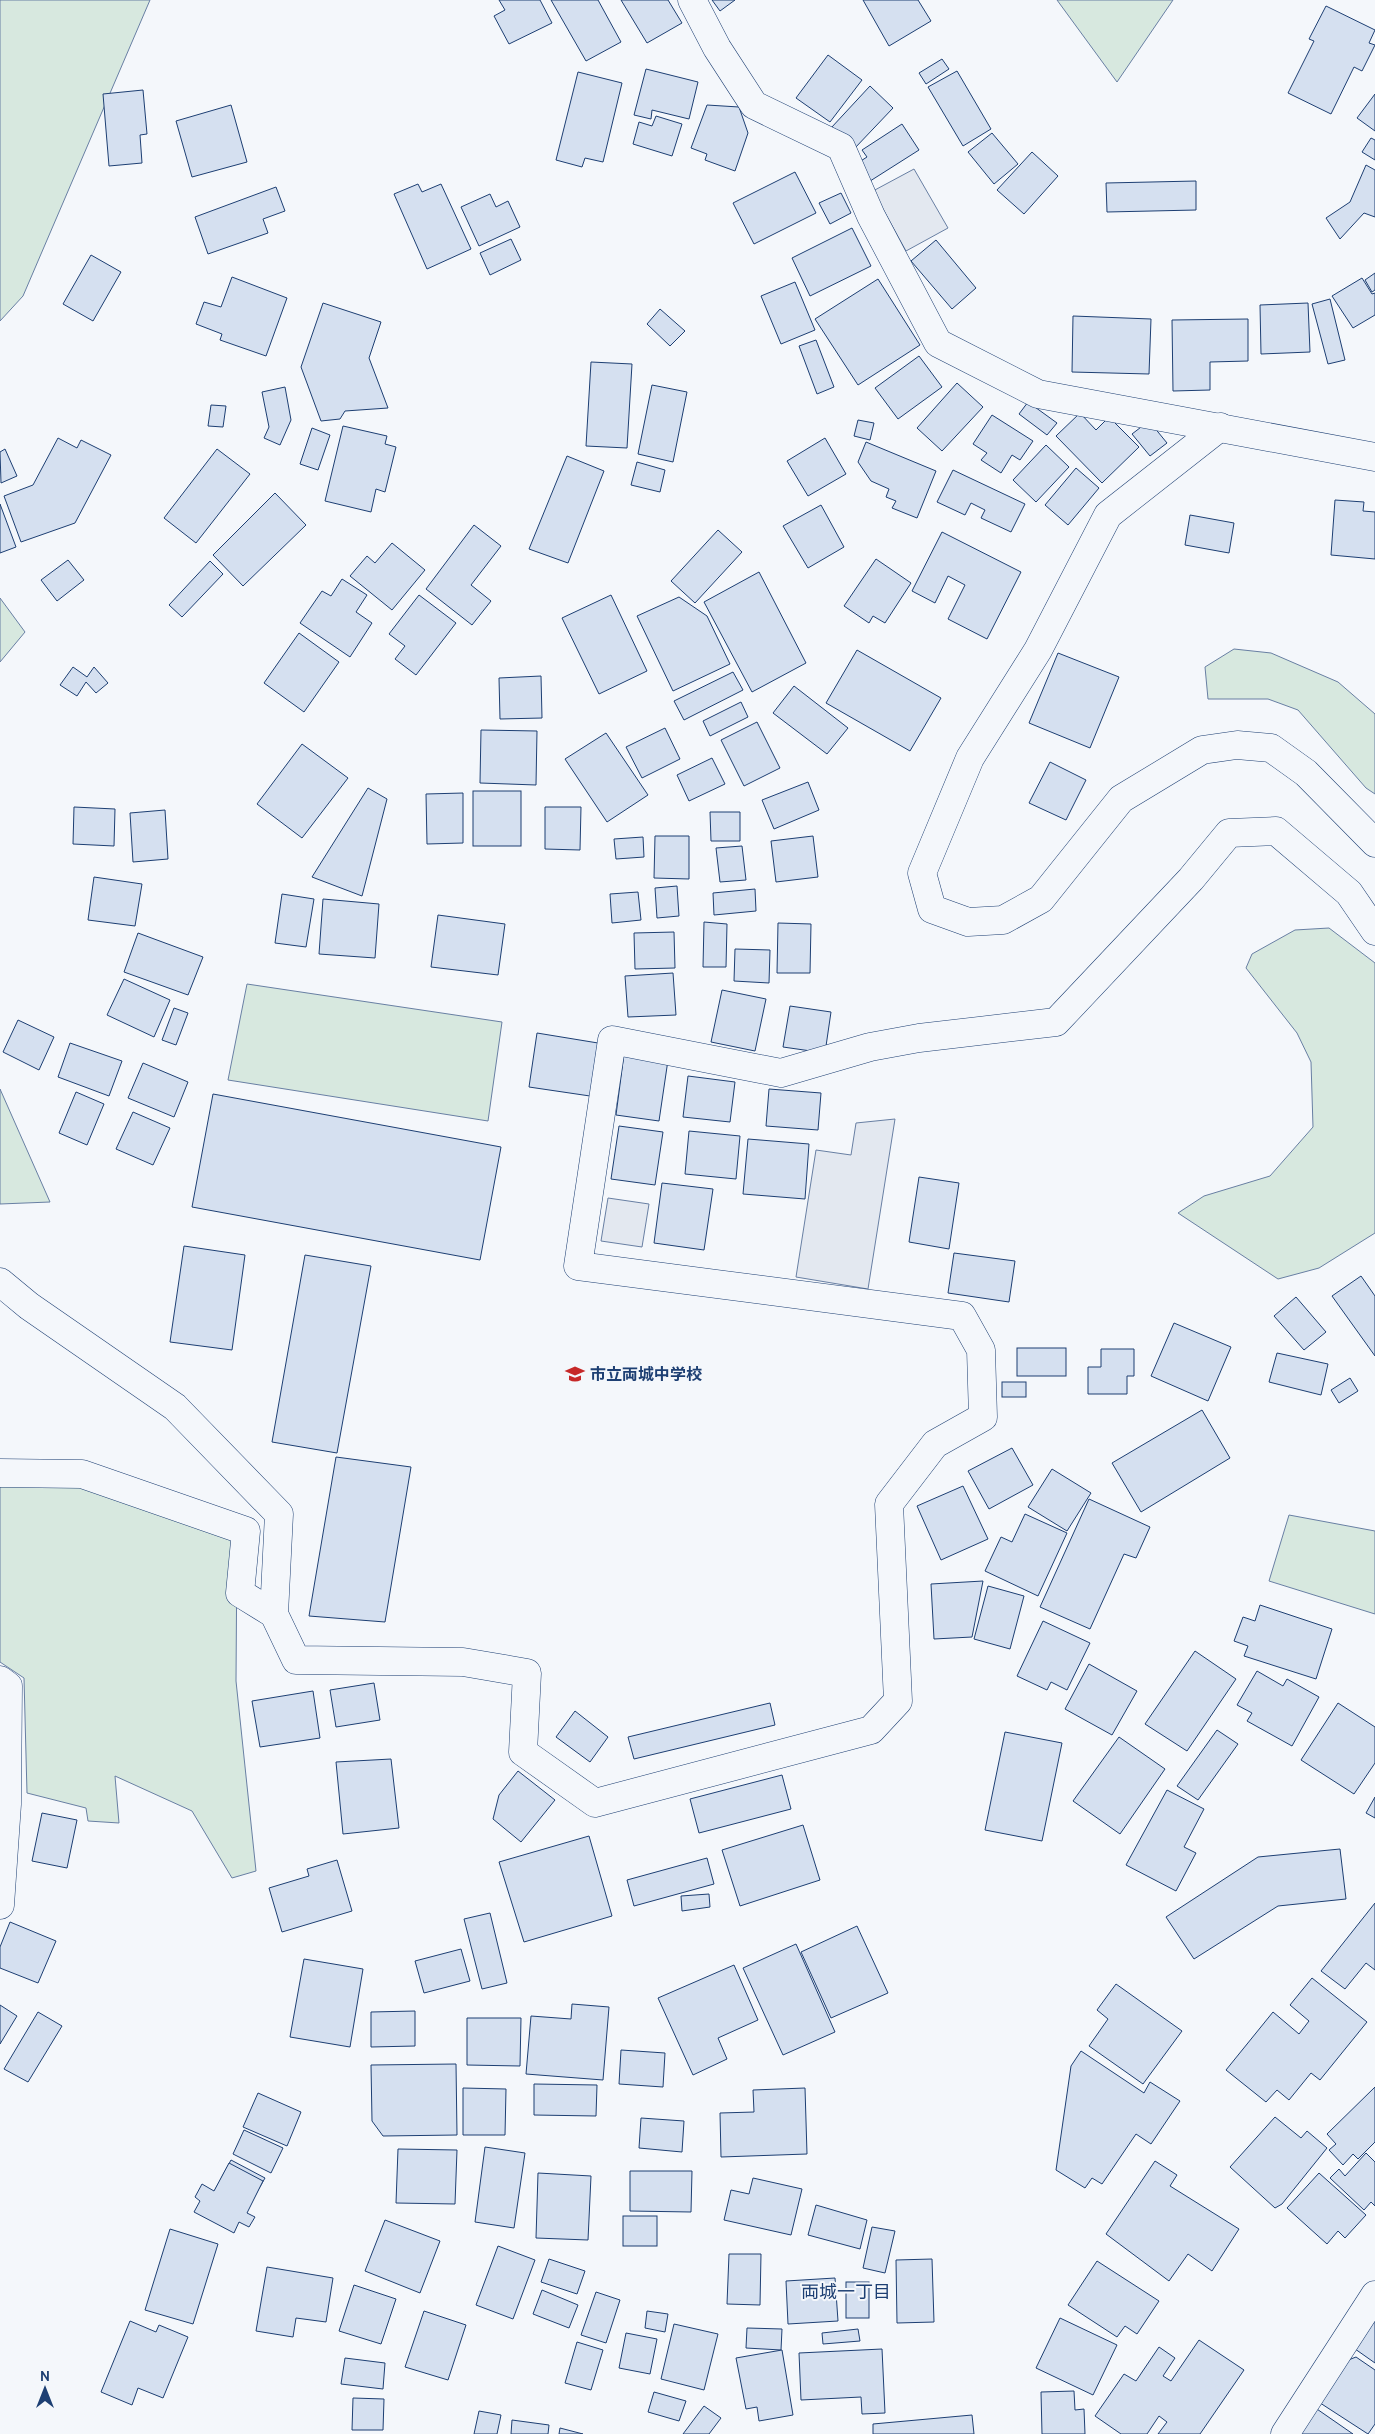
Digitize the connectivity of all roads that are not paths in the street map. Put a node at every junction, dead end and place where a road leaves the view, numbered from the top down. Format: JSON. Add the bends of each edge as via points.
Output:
{"nodes":[{"id":1,"x":692,"y":0,"type":"edge"},
{"id":2,"x":1220,"y":427,"type":"junction"},
{"id":3,"x":1375,"y":457,"type":"edge"},
{"id":4,"x":1375,"y":843,"type":"edge"},
{"id":5,"x":1375,"y":931,"type":"edge"},
{"id":6,"x":0,"y":1282,"type":"edge"},
{"id":7,"x":0,"y":1473,"type":"edge"},
{"id":8,"x":274,"y":1614,"type":"junction"},
{"id":9,"x":0,"y":1680,"type":"edge"},
{"id":10,"x":0,"y":1905,"type":"edge"},
{"id":11,"x":1375,"y":2295,"type":"edge"},
{"id":12,"x":1285,"y":2434,"type":"edge"}],
"edges":[{"from":1,"to":2,"type":"street","via":[[717,48],[754,105],[841,147],[871,216],[938,343],[1038,394]]},
{"from":2,"to":3,"type":"street"},
{"from":2,"to":4,"type":"street","via":[[1108,514],[1038,650],[970,758],[922,873],[932,909],[968,922],[1004,920],[1041,898],[1121,799],[1202,750],[1236,745],[1271,748],[1306,774]]},
{"from":5,"to":8,"type":"street","via":[[1349,893],[1276,831],[1229,833],[1191,879],[1056,1022],[880,1045],[781,1073],[612,1040],[578,1266],[962,1316],[981,1350],[982,1417],[935,1444],[890,1504],[898,1700],[871,1730],[595,1803],[523,1752],[527,1673],[463,1662],[296,1660]]},
{"from":6,"to":8,"type":"street","via":[[29,1306],[175,1407],[279,1514]]},
{"from":7,"to":8,"type":"street","via":[[82,1474],[246,1531],[240,1593]]},
{"from":9,"to":10,"type":"street","via":[[8,1686],[8,1696],[7,1804]]},
{"from":11,"to":12,"type":"street"}]}
